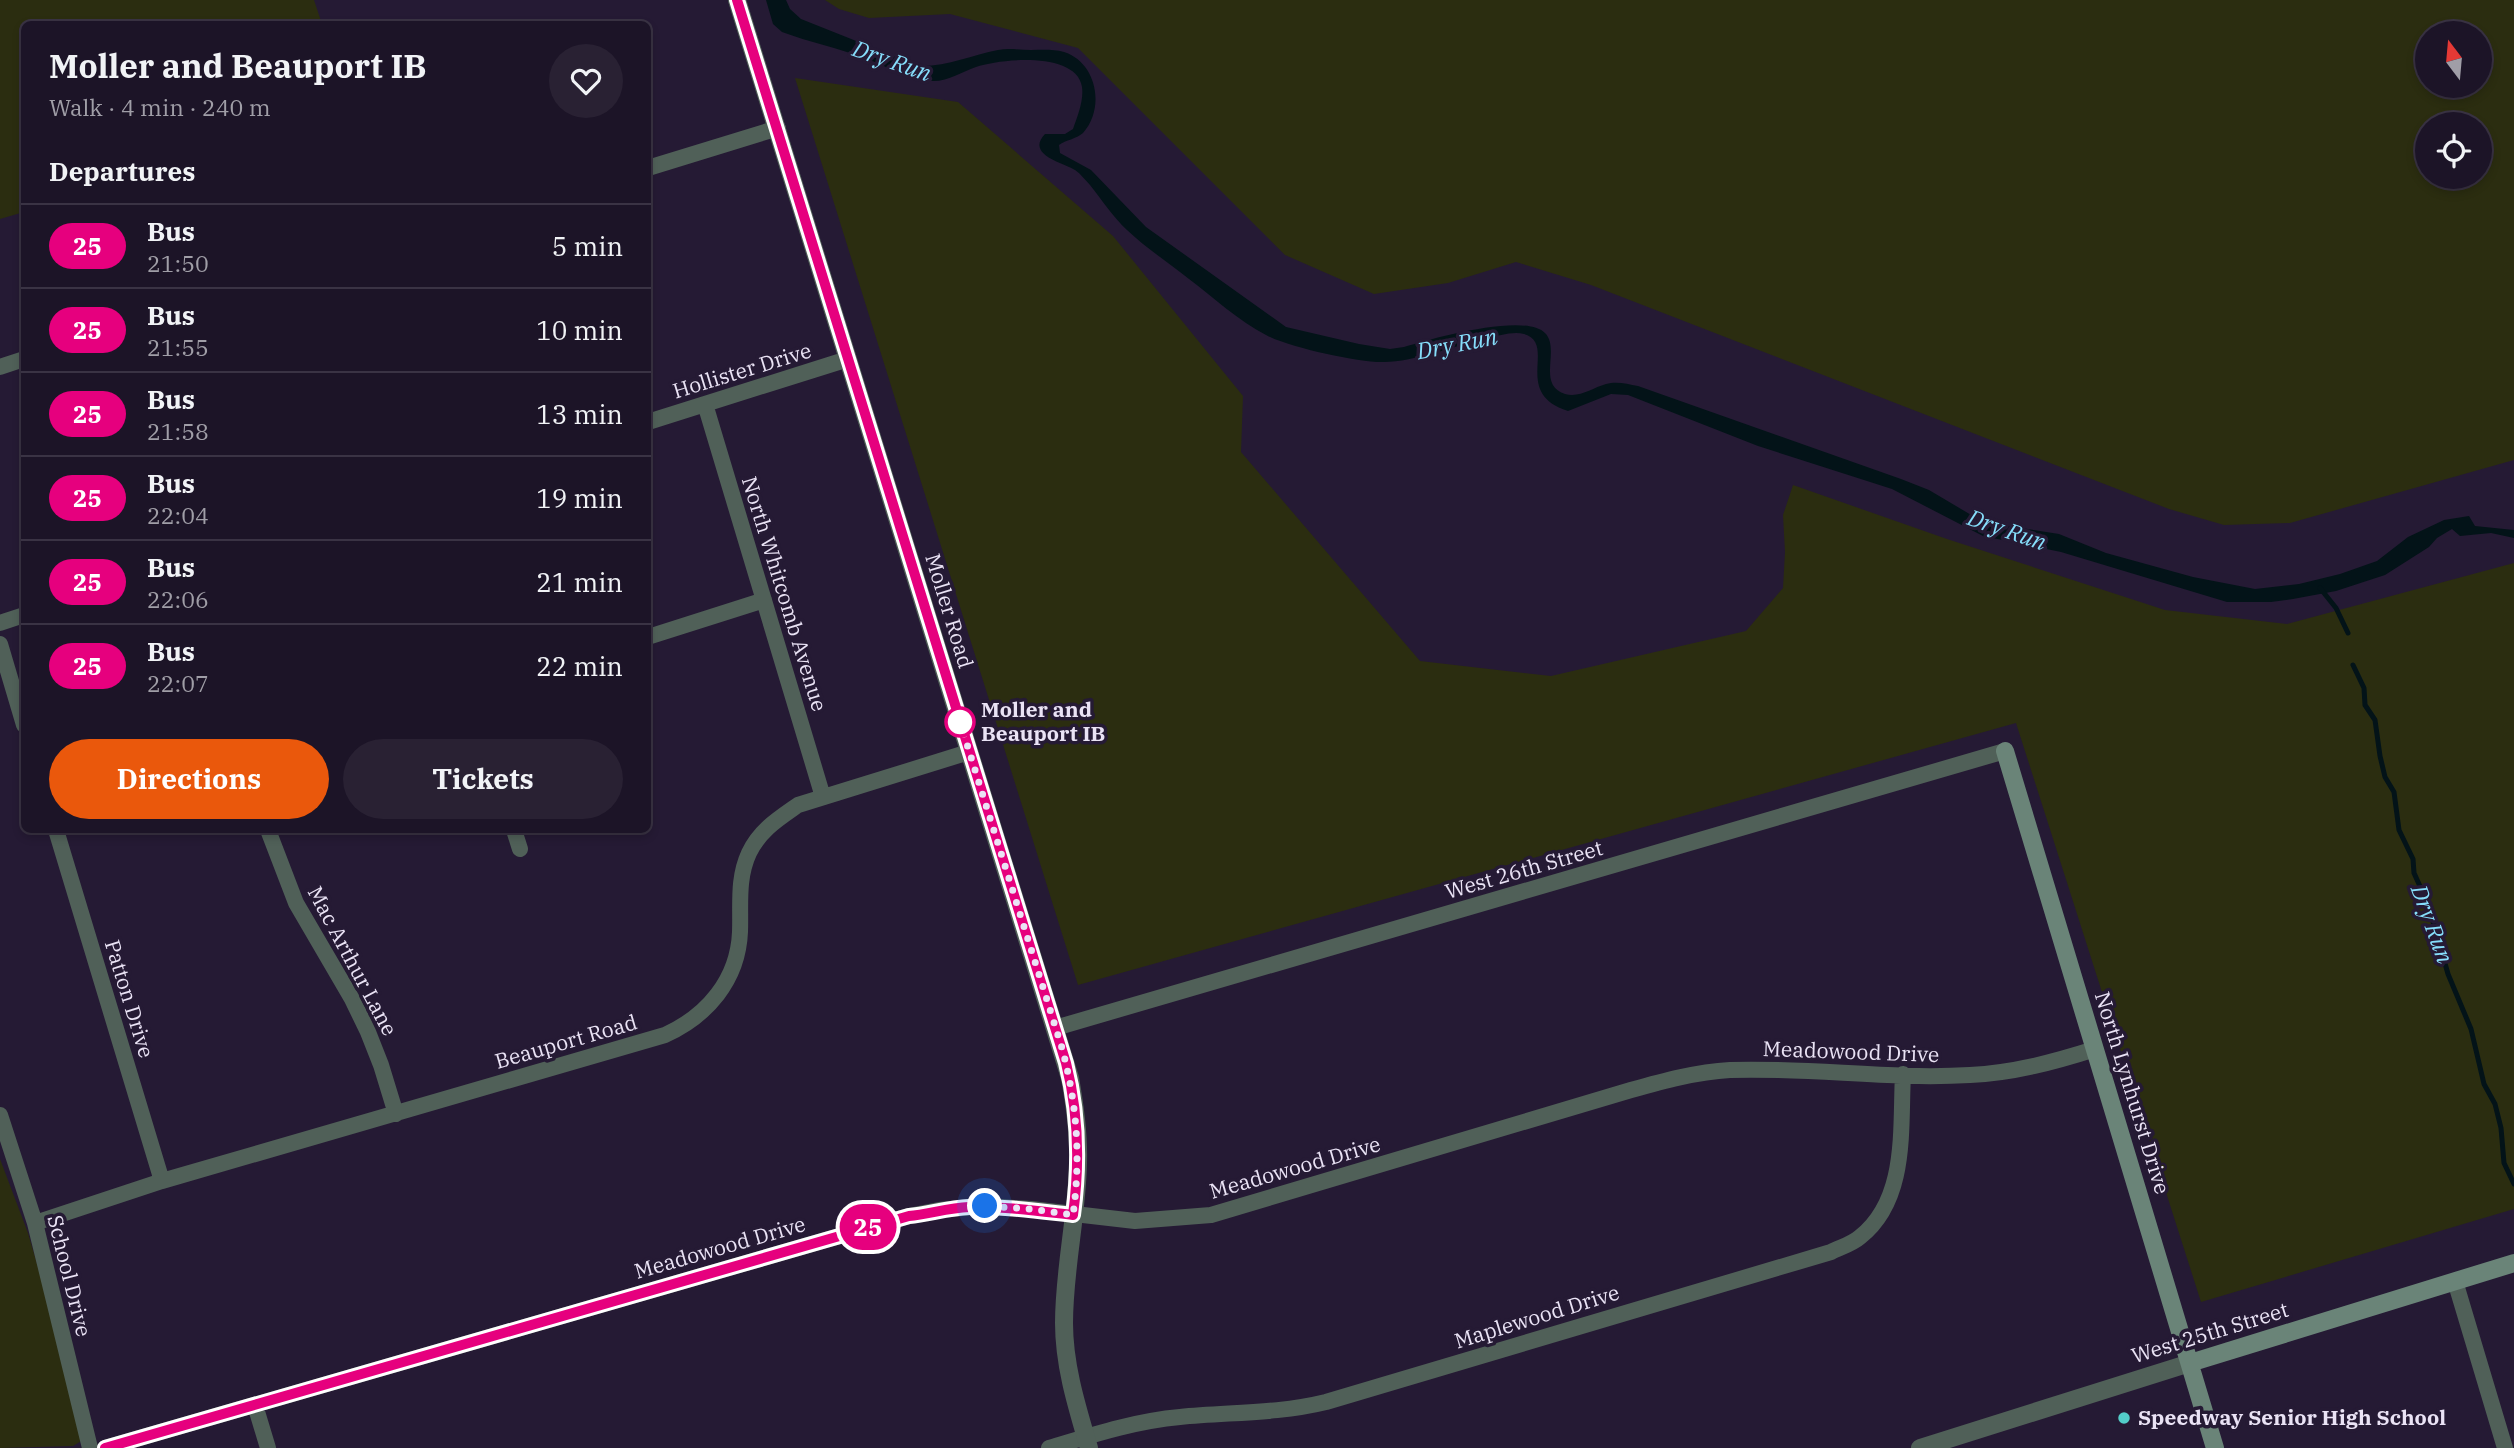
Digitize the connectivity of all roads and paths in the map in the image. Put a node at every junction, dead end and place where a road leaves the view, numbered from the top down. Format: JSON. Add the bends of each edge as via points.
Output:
{"nodes":[{"id":1,"x":737,"y":0,"type":"edge"},
{"id":2,"x":778,"y":128,"type":"junction"},
{"id":3,"x":651,"y":167,"type":"edge"},
{"id":4,"x":848,"y":359,"type":"junction"},
{"id":5,"x":21,"y":360,"type":"edge"},
{"id":6,"x":0,"y":367,"type":"edge"},
{"id":7,"x":705,"y":404,"type":"junction"},
{"id":8,"x":651,"y":421,"type":"edge"},
{"id":9,"x":764,"y":600,"type":"junction"},
{"id":10,"x":21,"y":616,"type":"edge"},
{"id":11,"x":0,"y":623,"type":"edge"},
{"id":12,"x":651,"y":636,"type":"edge"},
{"id":13,"x":0,"y":644,"type":"edge"},
{"id":14,"x":21,"y":716,"type":"edge"},
{"id":15,"x":2005,"y":751,"type":"joint"},
{"id":16,"x":969,"y":752,"type":"junction"},
{"id":17,"x":823,"y":797,"type":"junction"},
{"id":18,"x":57,"y":833,"type":"edge"},
{"id":19,"x":269,"y":833,"type":"edge"},
{"id":20,"x":515,"y":833,"type":"edge"},
{"id":21,"x":520,"y":849,"type":"dead end"},
{"id":22,"x":1055,"y":1028,"type":"junction"},
{"id":23,"x":2095,"y":1049,"type":"junction"},
{"id":24,"x":1903,"y":1074,"type":"junction"},
{"id":25,"x":396,"y":1114,"type":"junction"},
{"id":26,"x":0,"y":1115,"type":"edge"},
{"id":27,"x":162,"y":1181,"type":"junction"},
{"id":28,"x":1073,"y":1215,"type":"junction"},
{"id":29,"x":34,"y":1223,"type":"junction"},
{"id":30,"x":2514,"y":1263,"type":"edge"},
{"id":31,"x":2455,"y":1281,"type":"junction"},
{"id":32,"x":2190,"y":1363,"type":"junction"},
{"id":33,"x":255,"y":1405,"type":"junction"},
{"id":34,"x":1088,"y":1442,"type":"edge"},
{"id":35,"x":90,"y":1448,"type":"edge"},
{"id":36,"x":105,"y":1448,"type":"edge"},
{"id":37,"x":268,"y":1448,"type":"edge"},
{"id":38,"x":1049,"y":1448,"type":"edge"},
{"id":39,"x":1920,"y":1448,"type":"edge"},
{"id":40,"x":2215,"y":1448,"type":"edge"},
{"id":41,"x":2505,"y":1448,"type":"edge"}],
"edges":[{"from":1,"to":2,"type":"street","name":"Moller Road"},
{"from":2,"to":3,"type":"street"},
{"from":2,"to":4,"type":"street","name":"Moller Road"},
{"from":4,"to":7,"type":"street","name":"Hollister Drive"},
{"from":4,"to":16,"type":"street","name":"Moller Road"},
{"from":5,"to":6,"type":"street"},
{"from":7,"to":8,"type":"street","name":"Hollister Drive"},
{"from":7,"to":9,"type":"street","name":"North Whitcomb Avenue"},
{"from":9,"to":12,"type":"street"},
{"from":9,"to":17,"type":"street","name":"North Whitcomb Avenue"},
{"from":10,"to":11,"type":"street"},
{"from":13,"to":14,"type":"street"},
{"from":15,"to":22,"type":"street","name":"West 26th Street"},
{"from":15,"to":23,"type":"main road","name":"North Lynhurst Drive"},
{"from":16,"to":17,"type":"street","name":"Beauport Road"},
{"from":16,"to":22,"type":"street","name":"Moller Road"},
{"from":17,"to":25,"type":"street","name":"Beauport Road","via":[[778,817],[750,852],[740,880],[736,956],[724,985],[699,1015],[665,1035]]},
{"from":18,"to":27,"type":"street","name":"Patton Drive"},
{"from":19,"to":25,"type":"street","name":"Mac Arthur Lane","via":[[296,903],[368,1032]]},
{"from":20,"to":21,"type":"street"},
{"from":22,"to":28,"type":"street","name":"Moller Road","via":[[1070,1078],[1077,1132]]},
{"from":23,"to":24,"type":"street","name":"Meadowood Drive","via":[[1988,1074]]},
{"from":23,"to":32,"type":"main road","name":"North Lynhurst Drive"},
{"from":24,"to":28,"type":"street","name":"Meadowood Drive","via":[[1765,1069],[1690,1076],[1226,1212],[1158,1221]]},
{"from":24,"to":34,"type":"street","name":"Maplewood Drive","via":[[1896,1177],[1889,1200],[1866,1232],[1831,1252],[1318,1404],[1166,1419],[1126,1426]]},
{"from":25,"to":27,"type":"street","name":"Beauport Road"},
{"from":26,"to":29,"type":"street","name":"School Drive"},
{"from":27,"to":29,"type":"street","name":"Beauport Road"},
{"from":28,"to":33,"type":"street","name":"Meadowood Drive","via":[[985,1206],[909,1216]]},
{"from":28,"to":34,"type":"street","name":"Moller Road","via":[[1064,1330],[1070,1377]]},
{"from":29,"to":35,"type":"street","name":"School Drive"},
{"from":30,"to":31,"type":"main road","name":"West 25th Street"},
{"from":31,"to":32,"type":"main road","name":"West 25th Street"},
{"from":31,"to":41,"type":"street"},
{"from":32,"to":39,"type":"street","name":"West 25th Street"},
{"from":32,"to":40,"type":"main road","name":"North Lynhurst Drive"},
{"from":33,"to":36,"type":"street","name":"Meadowood Drive"},
{"from":33,"to":37,"type":"street"},
{"from":34,"to":38,"type":"street","name":"Maplewood Drive"}]}
